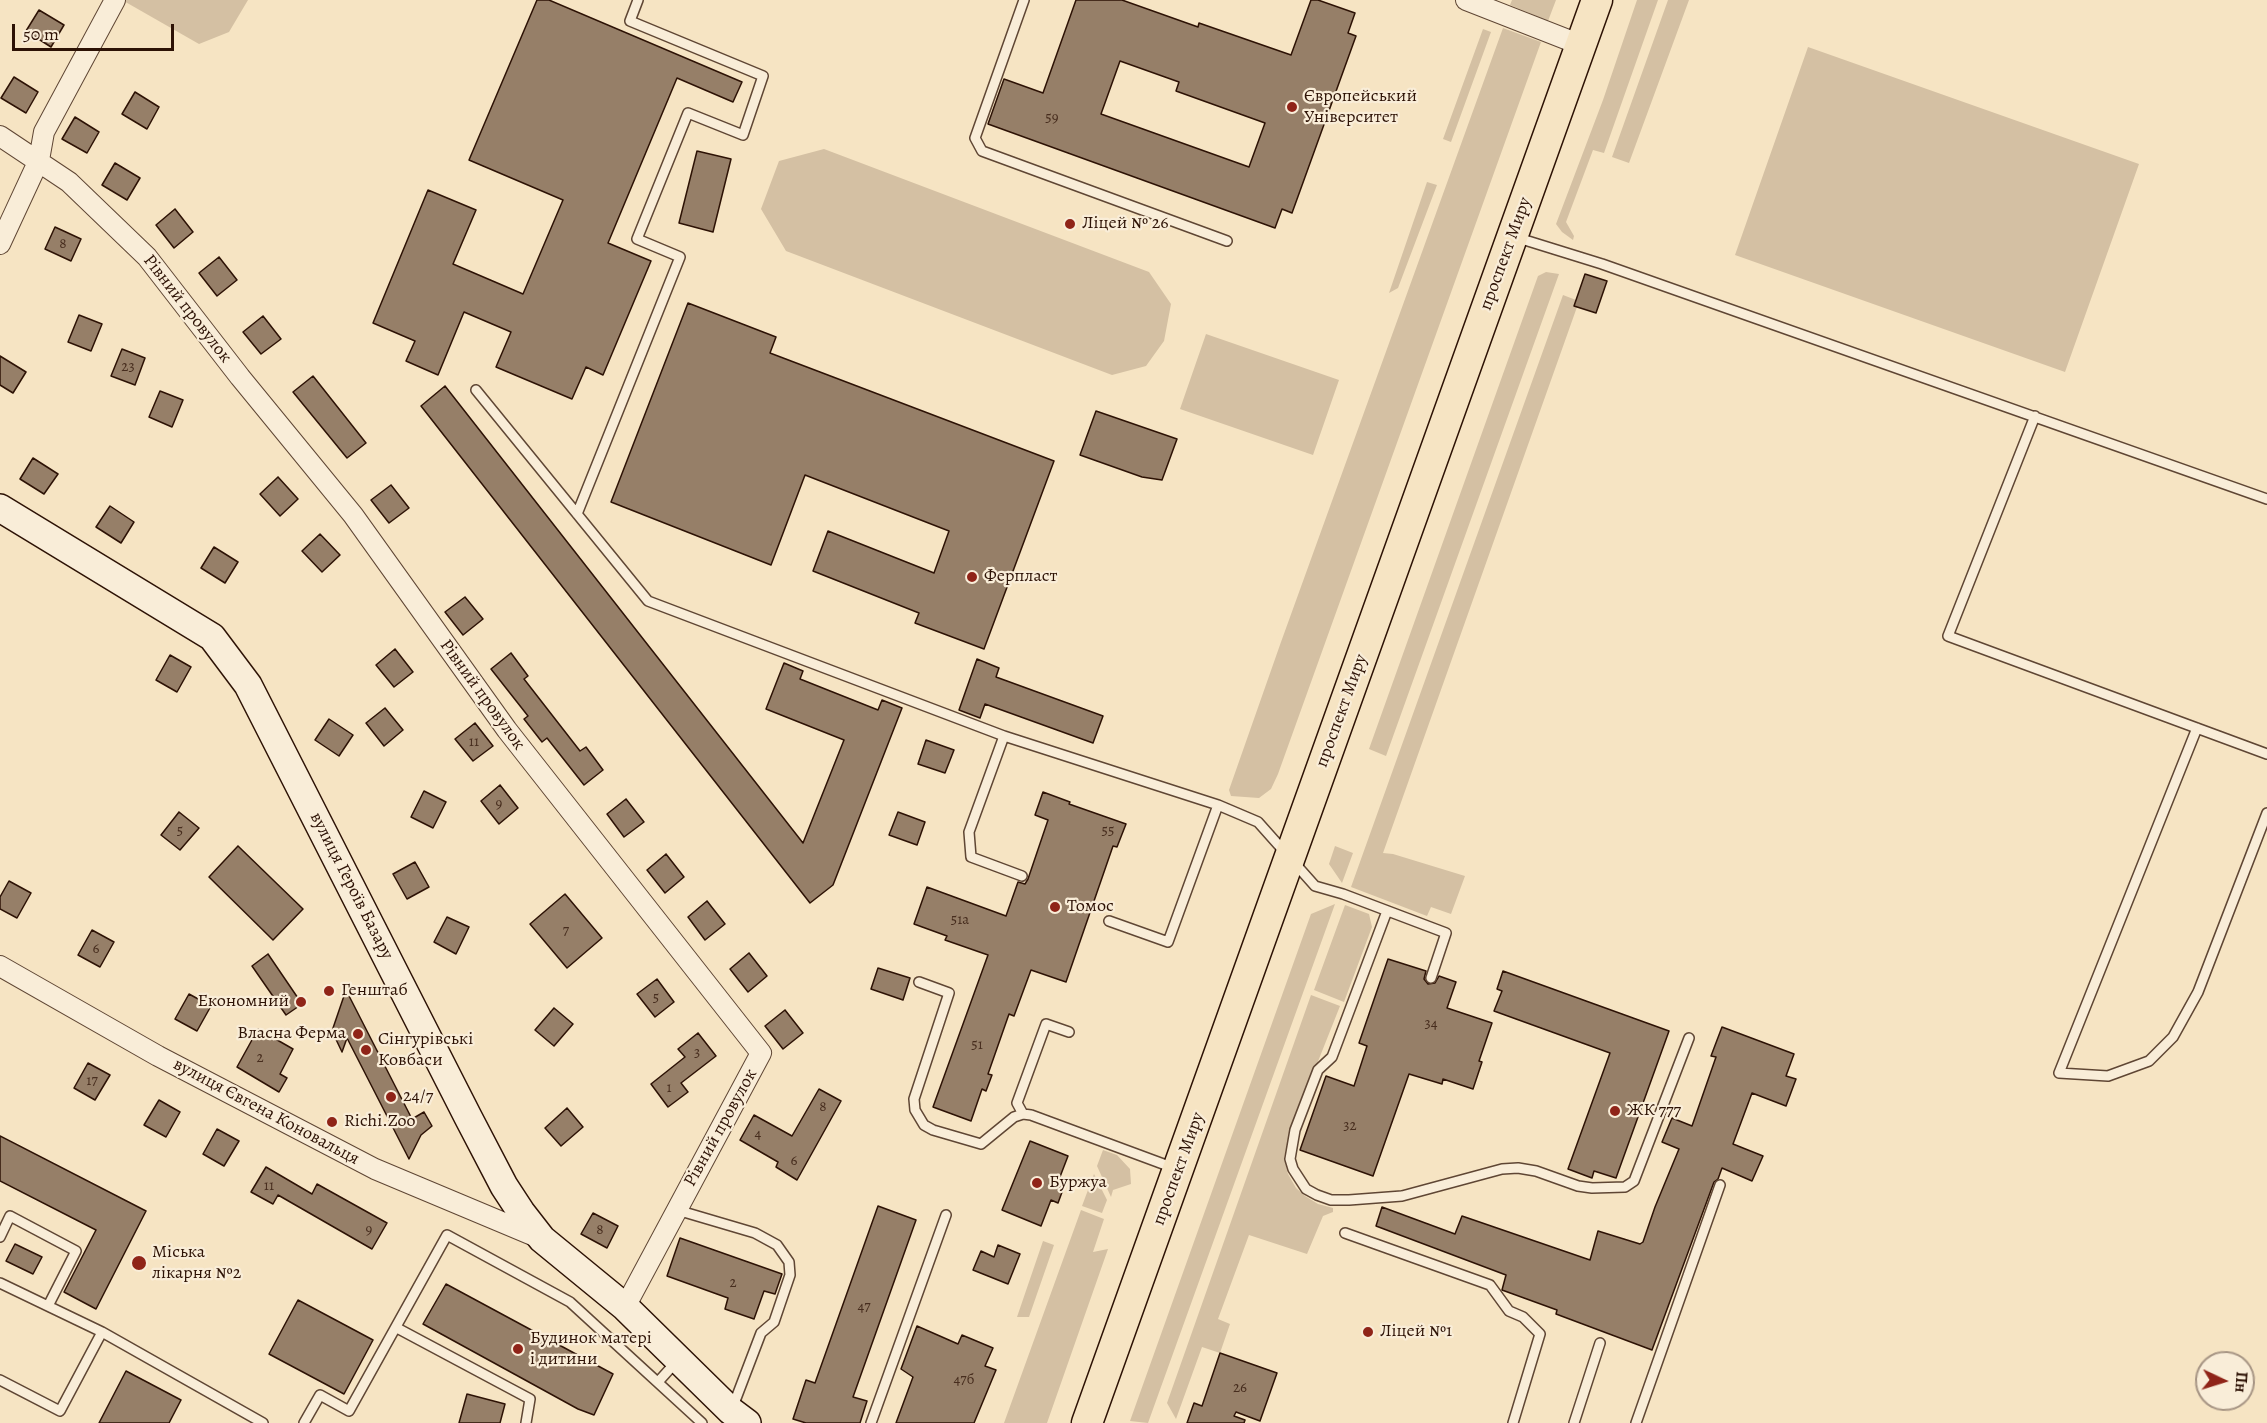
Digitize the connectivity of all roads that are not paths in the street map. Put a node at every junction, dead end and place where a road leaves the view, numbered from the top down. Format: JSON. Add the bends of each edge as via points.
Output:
{"nodes":[{"id":1,"x":115,"y":0,"type":"edge"},
{"id":2,"x":638,"y":0,"type":"edge"},
{"id":3,"x":1024,"y":0,"type":"edge"},
{"id":4,"x":1466,"y":0,"type":"edge"},
{"id":5,"x":1597,"y":0,"type":"edge"},
{"id":6,"x":1581,"y":45,"type":"junction"},
{"id":7,"x":0,"y":136,"type":"edge"},
{"id":8,"x":39,"y":160,"type":"junction"},
{"id":9,"x":1513,"y":236,"type":"junction"},
{"id":10,"x":1227,"y":241,"type":"dead end"},
{"id":11,"x":0,"y":244,"type":"edge"},
{"id":12,"x":476,"y":390,"type":"dead end"},
{"id":13,"x":2035,"y":416,"type":"junction"},
{"id":14,"x":2267,"y":499,"type":"edge"},
{"id":15,"x":0,"y":508,"type":"edge"},
{"id":16,"x":577,"y":514,"type":"junction"},
{"id":17,"x":2197,"y":728,"type":"junction"},
{"id":18,"x":1004,"y":736,"type":"junction"},
{"id":19,"x":2267,"y":754,"type":"edge"},
{"id":20,"x":1218,"y":804,"type":"junction"},
{"id":21,"x":2267,"y":813,"type":"edge"},
{"id":22,"x":1290,"y":857,"type":"junction"},
{"id":23,"x":1022,"y":876,"type":"dead end"},
{"id":24,"x":1387,"y":910,"type":"junction"},
{"id":25,"x":1109,"y":921,"type":"dead end"},
{"id":26,"x":0,"y":966,"type":"edge"},
{"id":27,"x":1431,"y":978,"type":"dead end"},
{"id":28,"x":919,"y":982,"type":"dead end"},
{"id":29,"x":1069,"y":1032,"type":"dead end"},
{"id":30,"x":1689,"y":1038,"type":"dead end"},
{"id":31,"x":1023,"y":1114,"type":"junction"},
{"id":32,"x":1179,"y":1170,"type":"junction"},
{"id":33,"x":1720,"y":1185,"type":"dead end"},
{"id":34,"x":676,"y":1210,"type":"junction"},
{"id":35,"x":946,"y":1215,"type":"dead end"},
{"id":36,"x":1345,"y":1233,"type":"dead end"},
{"id":37,"x":0,"y":1237,"type":"edge"},
{"id":38,"x":542,"y":1239,"type":"junction"},
{"id":39,"x":0,"y":1283,"type":"edge"},
{"id":40,"x":48,"y":1306,"type":"junction"},
{"id":41,"x":625,"y":1307,"type":"junction"},
{"id":42,"x":397,"y":1328,"type":"junction"},
{"id":43,"x":102,"y":1332,"type":"junction"},
{"id":44,"x":1599,"y":1343,"type":"dead end"},
{"id":45,"x":678,"y":1360,"type":"junction"},
{"id":46,"x":0,"y":1380,"type":"edge"},
{"id":47,"x":658,"y":1382,"type":"junction"},
{"id":48,"x":739,"y":1417,"type":"edge"},
{"id":49,"x":263,"y":1423,"type":"edge"},
{"id":50,"x":304,"y":1423,"type":"edge"},
{"id":51,"x":526,"y":1423,"type":"edge"},
{"id":52,"x":702,"y":1423,"type":"edge"},
{"id":53,"x":871,"y":1423,"type":"edge"},
{"id":54,"x":1087,"y":1423,"type":"edge"},
{"id":55,"x":1513,"y":1423,"type":"edge"},
{"id":56,"x":1574,"y":1423,"type":"edge"},
{"id":57,"x":1636,"y":1423,"type":"edge"}],
"edges":[{"from":1,"to":8,"type":"street","via":[[44,132]]},
{"from":2,"to":16,"type":"lane","via":[[630,21],[763,76],[743,135],[688,113],[638,239],[680,257]]},
{"from":3,"to":10,"type":"lane","via":[[975,138],[982,151]]},
{"from":4,"to":6,"type":"street"},
{"from":5,"to":6,"type":"main road","name":"проспект Миру"},
{"from":6,"to":9,"type":"main road","name":"проспект Миру"},
{"from":7,"to":8,"type":"street","name":"Рівний провулок"},
{"from":8,"to":11,"type":"street"},
{"from":8,"to":34,"type":"street","name":"Рівний провулок","via":[[69,182],[147,256],[353,515],[507,730],[762,1053]]},
{"from":9,"to":13,"type":"lane"},
{"from":9,"to":22,"type":"main road","name":"проспект Миру"},
{"from":12,"to":16,"type":"lane"},
{"from":13,"to":14,"type":"lane"},
{"from":13,"to":17,"type":"lane","via":[[1948,636]]},
{"from":15,"to":38,"type":"main road","name":"вулиця Героїв Базару","via":[[212,637],[248,685],[504,1186]]},
{"from":16,"to":18,"type":"lane","via":[[648,601]]},
{"from":17,"to":19,"type":"lane"},
{"from":17,"to":21,"type":"lane","via":[[2059,1072],[2108,1076],[2149,1061],[2173,1037],[2198,992]]},
{"from":18,"to":20,"type":"lane"},
{"from":18,"to":23,"type":"lane","via":[[969,832],[971,857]]},
{"from":20,"to":22,"type":"lane","via":[[1258,822]]},
{"from":20,"to":25,"type":"lane","via":[[1168,942]]},
{"from":22,"to":24,"type":"lane","via":[[1315,886]]},
{"from":22,"to":32,"type":"main road","name":"проспект Миру"},
{"from":24,"to":27,"type":"lane","via":[[1446,933]]},
{"from":24,"to":30,"type":"lane","via":[[1332,1057],[1318,1070],[1295,1130],[1290,1159],[1293,1169],[1306,1189],[1317,1195],[1331,1200],[1402,1196],[1518,1168],[1578,1186],[1625,1187],[1634,1181]]},
{"from":26,"to":38,"type":"street","name":"вулиця Євгена Коновальця","via":[[158,1056],[375,1169]]},
{"from":28,"to":31,"type":"lane","via":[[949,993],[914,1098],[915,1110],[924,1125],[981,1144]]},
{"from":29,"to":31,"type":"lane","via":[[1046,1024],[1017,1103]]},
{"from":31,"to":32,"type":"lane"},
{"from":32,"to":54,"type":"main road","name":"проспект Миру"},
{"from":33,"to":57,"type":"lane"},
{"from":34,"to":41,"type":"street","name":"Рівний провулок"},
{"from":34,"to":48,"type":"lane","via":[[755,1233],[777,1245],[789,1262],[790,1275],[774,1322],[761,1333]]},
{"from":35,"to":53,"type":"lane"},
{"from":36,"to":55,"type":"lane","via":[[1490,1285],[1509,1311],[1540,1334]]},
{"from":37,"to":40,"type":"lane","via":[[10,1216],[76,1251]]},
{"from":38,"to":41,"type":"main road","name":"вулиця Героїв Базару"},
{"from":39,"to":40,"type":"lane"},
{"from":40,"to":43,"type":"lane"},
{"from":41,"to":45,"type":"main road","name":"вулиця Героїв Базару"},
{"from":42,"to":47,"type":"lane","via":[[447,1234],[562,1296]]},
{"from":42,"to":50,"type":"lane","via":[[349,1411],[320,1395]]},
{"from":42,"to":51,"type":"lane","via":[[530,1399]]},
{"from":43,"to":46,"type":"lane","via":[[60,1411]]},
{"from":43,"to":49,"type":"lane"},
{"from":44,"to":56,"type":"lane"},
{"from":45,"to":47,"type":"lane"},
{"from":45,"to":48,"type":"main road","name":"вулиця Героїв Базару"},
{"from":47,"to":52,"type":"lane"}]}
